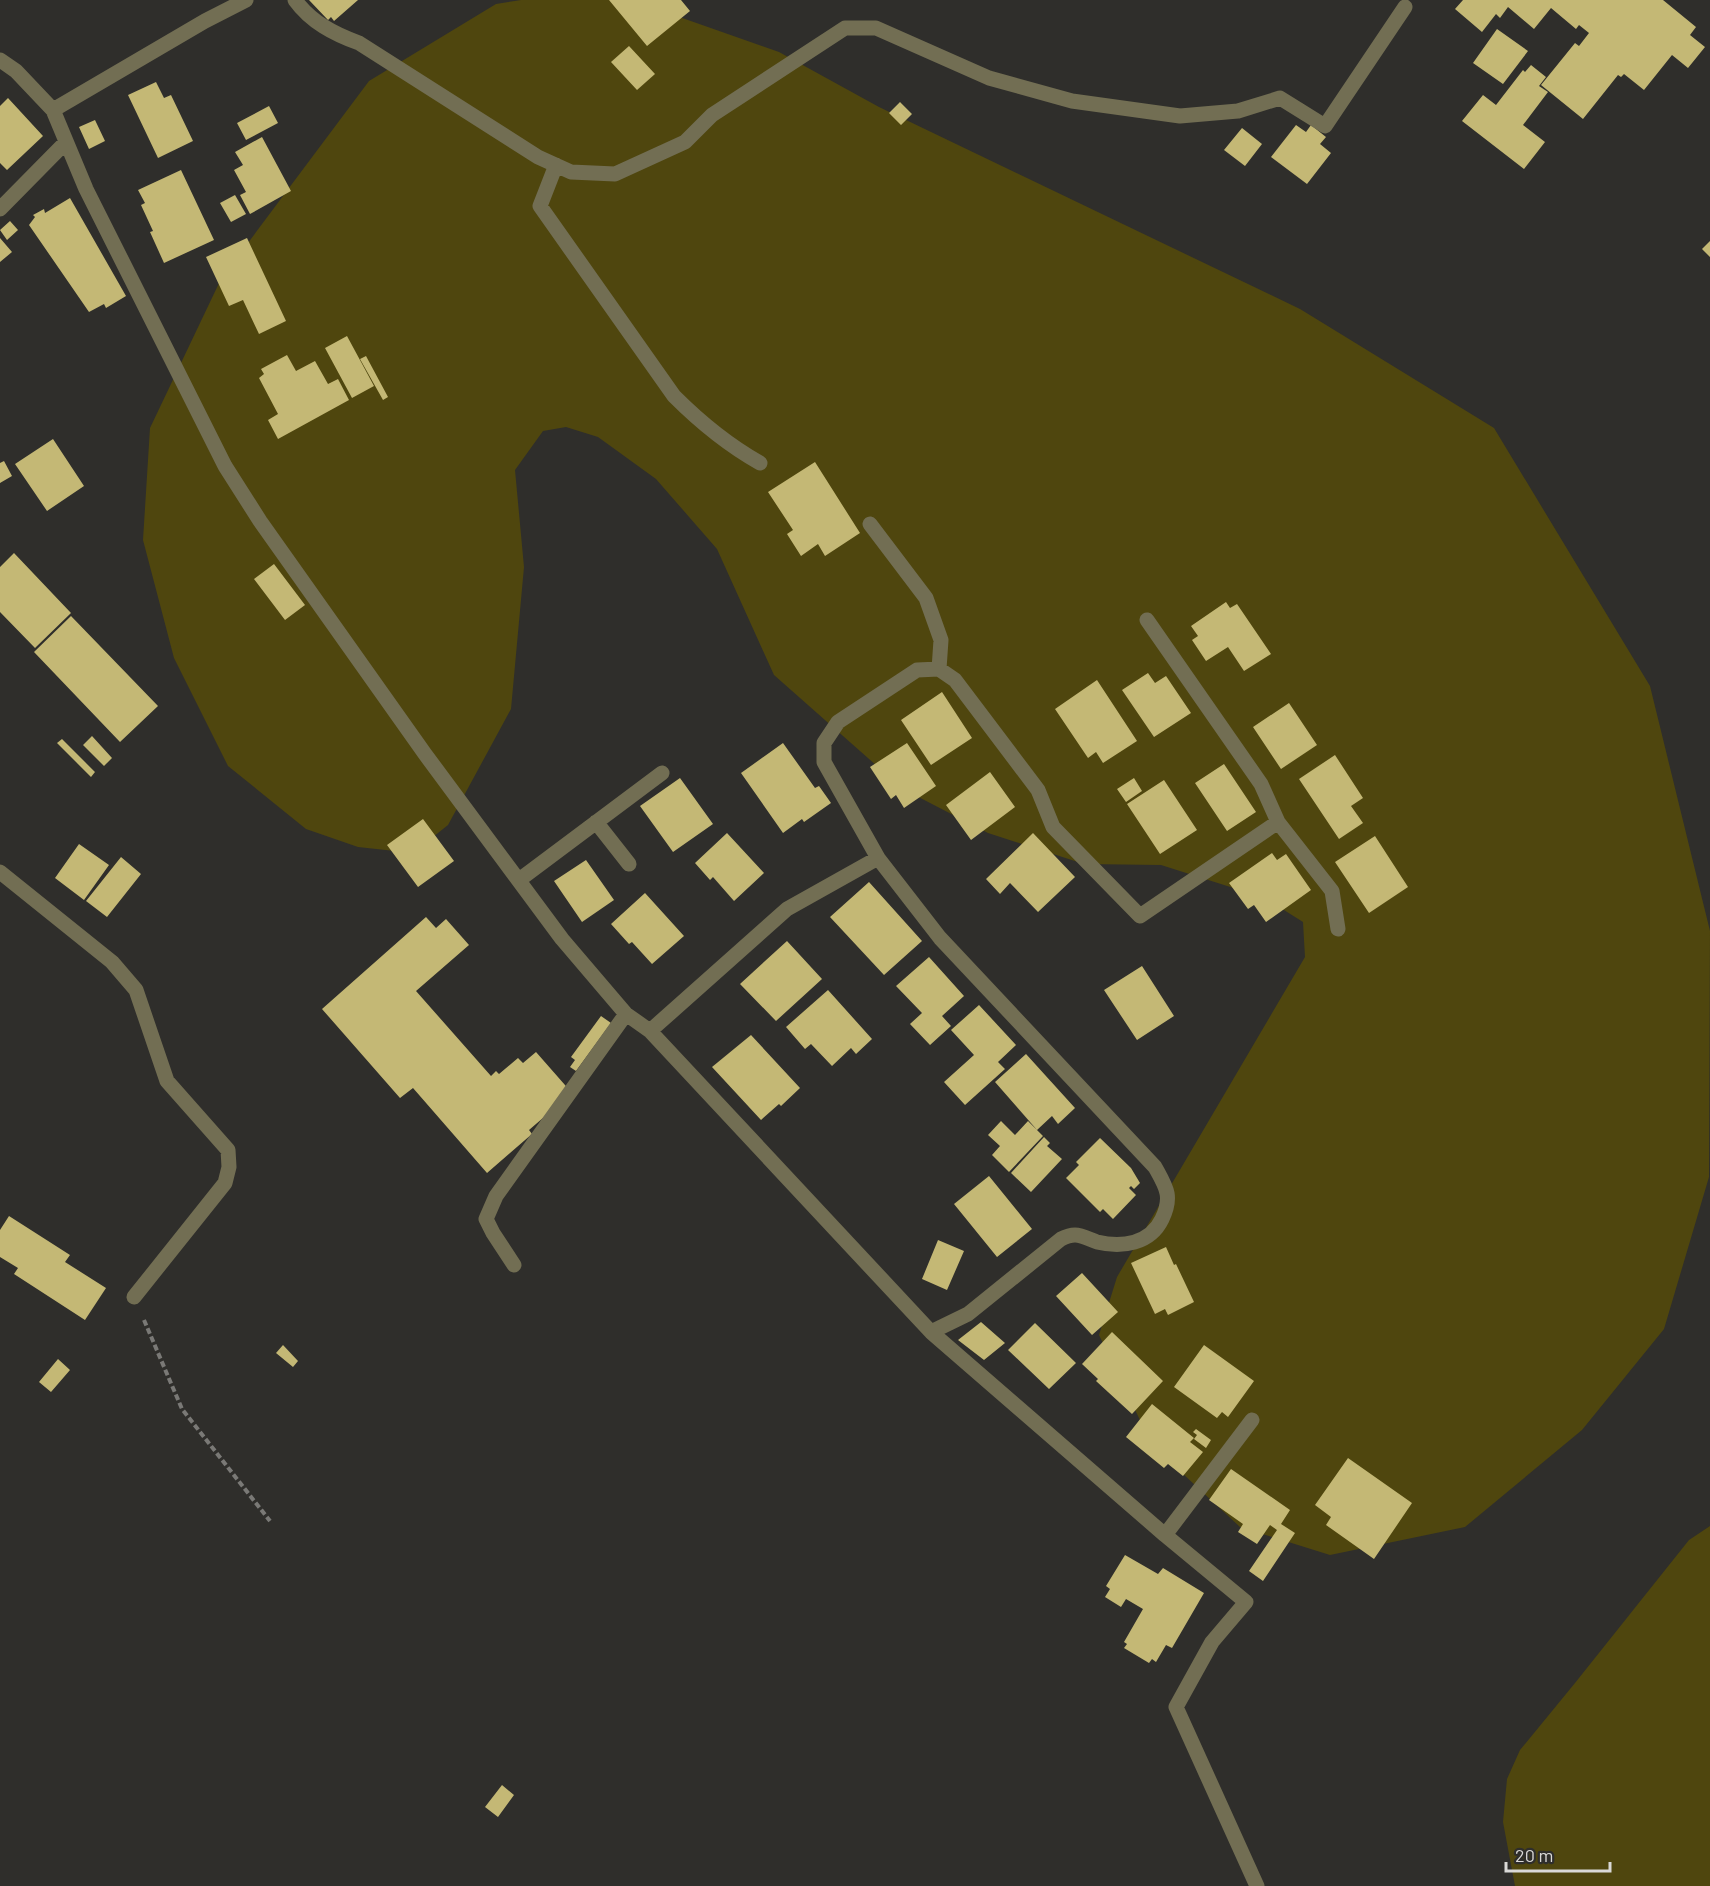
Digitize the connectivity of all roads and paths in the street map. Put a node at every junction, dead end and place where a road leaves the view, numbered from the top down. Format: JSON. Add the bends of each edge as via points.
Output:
{"nodes":[{"id":1,"x":246,"y":0,"type":"edge"},
{"id":2,"x":295,"y":0,"type":"edge"},
{"id":3,"x":1405,"y":7,"type":"dead end"},
{"id":4,"x":0,"y":60,"type":"edge"},
{"id":5,"x":16,"y":71,"type":"junction"},
{"id":6,"x":0,"y":76,"type":"edge"},
{"id":7,"x":52,"y":110,"type":"junction"},
{"id":8,"x":66,"y":142,"type":"junction"},
{"id":9,"x":556,"y":165,"type":"junction"},
{"id":10,"x":0,"y":209,"type":"edge"},
{"id":11,"x":760,"y":463,"type":"dead end"},
{"id":12,"x":870,"y":524,"type":"dead end"},
{"id":13,"x":1147,"y":620,"type":"dead end"},
{"id":14,"x":939,"y":669,"type":"junction"},
{"id":15,"x":662,"y":773,"type":"dead end"},
{"id":16,"x":596,"y":822,"type":"junction"},
{"id":17,"x":1278,"y":822,"type":"junction"},
{"id":18,"x":878,"y":858,"type":"junction"},
{"id":19,"x":629,"y":864,"type":"dead end"},
{"id":20,"x":0,"y":872,"type":"edge"},
{"id":21,"x":519,"y":880,"type":"junction"},
{"id":22,"x":1338,"y":929,"type":"dead end"},
{"id":23,"x":626,"y":1014,"type":"junction"},
{"id":24,"x":650,"y":1031,"type":"junction"},
{"id":25,"x":514,"y":1265,"type":"dead end"},
{"id":26,"x":134,"y":1297,"type":"joint"},
{"id":27,"x":931,"y":1332,"type":"junction"},
{"id":28,"x":1252,"y":1420,"type":"dead end"},
{"id":29,"x":270,"y":1521,"type":"dead end"},
{"id":30,"x":1165,"y":1535,"type":"junction"},
{"id":31,"x":1257,"y":1886,"type":"edge"}],
"edges":[{"from":1,"to":7,"type":"street"},
{"from":2,"to":9,"type":"street","via":[[303,12],[336,35],[359,43]]},
{"from":3,"to":9,"type":"street","via":[[1325,126],[1280,98],[1238,111],[1180,116],[1072,101],[989,78],[876,28],[845,28],[712,115],[685,142],[615,174],[571,172]]},
{"from":4,"to":5,"type":"street"},
{"from":5,"to":6,"type":"street"},
{"from":5,"to":7,"type":"street"},
{"from":7,"to":8,"type":"street"},
{"from":8,"to":10,"type":"street"},
{"from":8,"to":21,"type":"street","via":[[225,466],[425,754]]},
{"from":9,"to":11,"type":"street","via":[[540,206],[674,396],[738,451]]},
{"from":12,"to":14,"type":"street","via":[[926,598],[941,640]]},
{"from":13,"to":17,"type":"street","via":[[1261,784]]},
{"from":14,"to":17,"type":"street","via":[[955,680],[1038,790],[1053,827],[1140,916]]},
{"from":14,"to":18,"type":"street","via":[[917,670],[838,722],[824,743],[824,762]]},
{"from":15,"to":16,"type":"street"},
{"from":16,"to":19,"type":"street"},
{"from":16,"to":21,"type":"street"},
{"from":17,"to":22,"type":"street","via":[[1332,891]]},
{"from":18,"to":24,"type":"street","via":[[787,909]]},
{"from":18,"to":27,"type":"street","via":[[940,938],[1155,1167],[1168,1190],[1167,1209],[1158,1226],[1143,1240],[1122,1246],[1075,1235],[1061,1239],[968,1314]]},
{"from":20,"to":26,"type":"street","via":[[112,962],[136,990],[167,1081],[228,1150],[230,1167],[225,1183]]},
{"from":21,"to":23,"type":"street","via":[[562,939]]},
{"from":23,"to":24,"type":"street"},
{"from":23,"to":25,"type":"street","via":[[496,1196],[486,1219]]},
{"from":24,"to":27,"type":"street"},
{"from":26,"to":29,"type":"path","via":[[182,1409]]},
{"from":27,"to":30,"type":"street"},
{"from":28,"to":30,"type":"street"},
{"from":30,"to":31,"type":"street","via":[[1246,1602],[1212,1642],[1176,1707]]}]}
